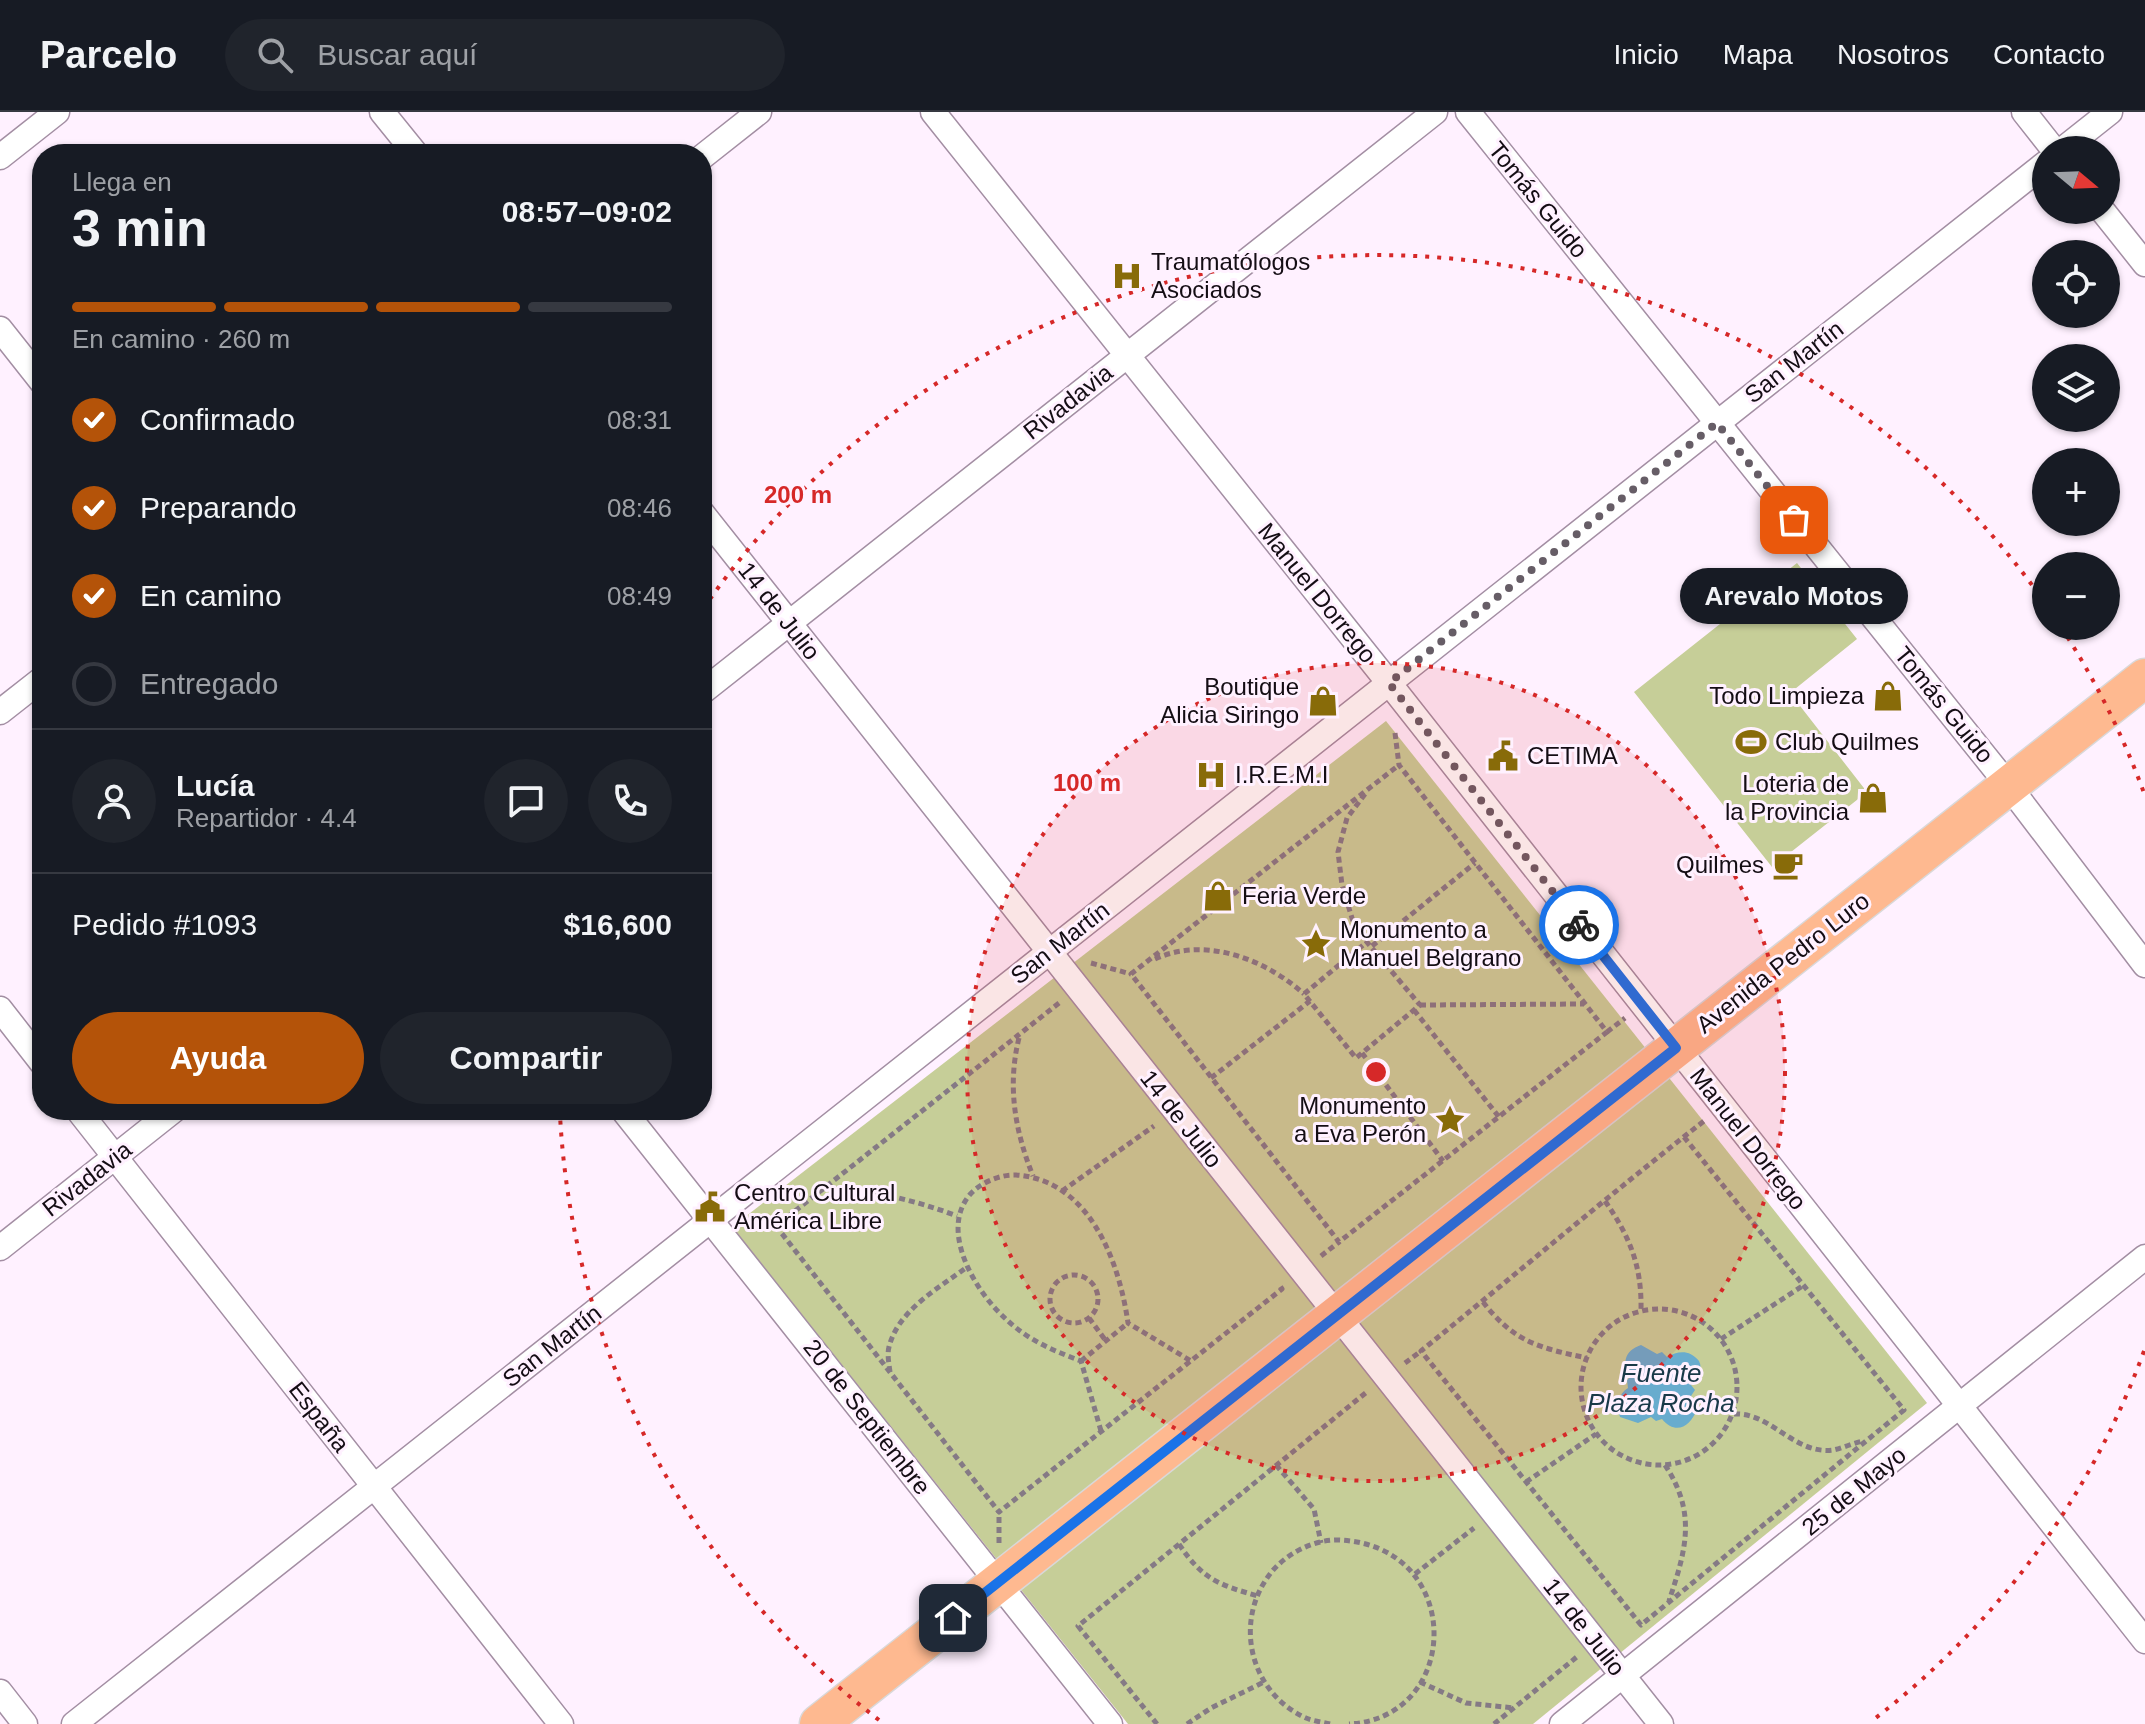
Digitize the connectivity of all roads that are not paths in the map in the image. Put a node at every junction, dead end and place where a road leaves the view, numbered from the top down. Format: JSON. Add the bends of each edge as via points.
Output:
{"nodes":[{"id":1,"x":57,"y":112,"type":"edge"},
{"id":2,"x":382,"y":112,"type":"edge"},
{"id":3,"x":759,"y":112,"type":"edge"},
{"id":4,"x":933,"y":112,"type":"edge"},
{"id":5,"x":1435,"y":112,"type":"edge"},
{"id":6,"x":1468,"y":112,"type":"edge"},
{"id":7,"x":2024,"y":112,"type":"edge"},
{"id":8,"x":2110,"y":112,"type":"edge"},
{"id":9,"x":2043,"y":136,"type":"edge"},
{"id":10,"x":2080,"y":136,"type":"edge"},
{"id":11,"x":408,"y":144,"type":"edge"},
{"id":12,"x":712,"y":149,"type":"edge"},
{"id":13,"x":0,"y":157,"type":"edge"},
{"id":14,"x":2032,"y":174,"type":"edge"},
{"id":15,"x":2113,"y":224,"type":"edge"},
{"id":16,"x":2145,"y":264,"type":"edge"},
{"id":17,"x":0,"y":329,"type":"edge"},
{"id":18,"x":1127,"y":355,"type":"junction"},
{"id":19,"x":32,"y":369,"type":"edge"},
{"id":20,"x":1717,"y":423,"type":"junction"},
{"id":21,"x":712,"y":526,"type":"edge"},
{"id":22,"x":789,"y":623,"type":"junction"},
{"id":23,"x":2145,"y":678,"type":"edge"},
{"id":24,"x":1389,"y":683,"type":"junction"},
{"id":25,"x":712,"y":684,"type":"edge"},
{"id":26,"x":32,"y":687,"type":"edge"},
{"id":27,"x":0,"y":712,"type":"edge"},
{"id":28,"x":2008,"y":785,"type":"junction"},
{"id":29,"x":1049,"y":952,"type":"junction"},
{"id":30,"x":2145,"y":965,"type":"edge"},
{"id":31,"x":0,"y":1009,"type":"edge"},
{"id":32,"x":1676,"y":1048,"type":"junction"},
{"id":33,"x":32,"y":1050,"type":"edge"},
{"id":34,"x":86,"y":1120,"type":"edge"},
{"id":35,"x":161,"y":1120,"type":"edge"},
{"id":36,"x":631,"y":1120,"type":"edge"},
{"id":37,"x":115,"y":1157,"type":"junction"},
{"id":38,"x":710,"y":1220,"type":"junction"},
{"id":39,"x":0,"y":1248,"type":"edge"},
{"id":40,"x":2145,"y":1257,"type":"edge"},
{"id":41,"x":1337,"y":1315,"type":"junction"},
{"id":42,"x":1960,"y":1406,"type":"junction"},
{"id":43,"x":374,"y":1487,"type":"junction"},
{"id":44,"x":998,"y":1583,"type":"junction"},
{"id":45,"x":2145,"y":1641,"type":"edge"},
{"id":46,"x":1623,"y":1676,"type":"junction"},
{"id":47,"x":0,"y":1692,"type":"edge"},
{"id":48,"x":25,"y":1724,"type":"edge"},
{"id":49,"x":74,"y":1724,"type":"edge"},
{"id":50,"x":561,"y":1724,"type":"edge"},
{"id":51,"x":819,"y":1724,"type":"edge"},
{"id":52,"x":1110,"y":1724,"type":"edge"},
{"id":53,"x":1562,"y":1724,"type":"edge"},
{"id":54,"x":1661,"y":1724,"type":"edge"}],
"edges":[{"from":1,"to":13,"type":"street"},
{"from":2,"to":11,"type":"street"},
{"from":3,"to":12,"type":"street"},
{"from":4,"to":18,"type":"street","name":"Manuel Dorrego"},
{"from":5,"to":18,"type":"street","name":"Rivadavia"},
{"from":6,"to":20,"type":"street","name":"Tomás Guido"},
{"from":7,"to":9,"type":"street"},
{"from":8,"to":10,"type":"street"},
{"from":14,"to":20,"type":"street","name":"San Martín"},
{"from":15,"to":16,"type":"street"},
{"from":17,"to":19,"type":"street"},
{"from":18,"to":22,"type":"street","name":"Rivadavia"},
{"from":18,"to":24,"type":"street","name":"Manuel Dorrego"},
{"from":20,"to":24,"type":"street","name":"San Martín"},
{"from":20,"to":28,"type":"street","name":"Tomás Guido"},
{"from":21,"to":22,"type":"street","name":"14 de Julio"},
{"from":22,"to":25,"type":"street","name":"Rivadavia"},
{"from":22,"to":29,"type":"street","name":"14 de Julio"},
{"from":23,"to":28,"type":"main road","name":"Avenida Pedro Luro"},
{"from":24,"to":29,"type":"street","name":"San Martín"},
{"from":24,"to":32,"type":"street","name":"Manuel Dorrego"},
{"from":26,"to":27,"type":"street"},
{"from":28,"to":30,"type":"street","name":"Tomás Guido"},
{"from":28,"to":32,"type":"main road","name":"Avenida Pedro Luro"},
{"from":29,"to":38,"type":"street","name":"San Martín"},
{"from":29,"to":41,"type":"street","name":"14 de Julio"},
{"from":31,"to":33,"type":"street"},
{"from":32,"to":41,"type":"main road","name":"Avenida Pedro Luro"},
{"from":32,"to":42,"type":"street","name":"Manuel Dorrego"},
{"from":34,"to":37,"type":"street","name":"España"},
{"from":35,"to":37,"type":"street","name":"Rivadavia"},
{"from":36,"to":38,"type":"street","name":"20 de Septiembre"},
{"from":37,"to":39,"type":"street","name":"Rivadavia"},
{"from":37,"to":43,"type":"street","name":"España"},
{"from":38,"to":43,"type":"street","name":"San Martín"},
{"from":38,"to":44,"type":"street","name":"20 de Septiembre"},
{"from":40,"to":42,"type":"street","name":"25 de Mayo"},
{"from":41,"to":44,"type":"main road","name":"Avenida Pedro Luro"},
{"from":41,"to":46,"type":"street","name":"14 de Julio"},
{"from":42,"to":45,"type":"street","name":"Manuel Dorrego"},
{"from":42,"to":46,"type":"street","name":"25 de Mayo"},
{"from":43,"to":49,"type":"street","name":"San Martín"},
{"from":43,"to":50,"type":"street","name":"España"},
{"from":44,"to":51,"type":"main road","name":"Avenida Pedro Luro"},
{"from":44,"to":52,"type":"street","name":"20 de Septiembre"},
{"from":46,"to":53,"type":"street","name":"25 de Mayo"},
{"from":46,"to":54,"type":"street","name":"14 de Julio"},
{"from":47,"to":48,"type":"street"}]}
